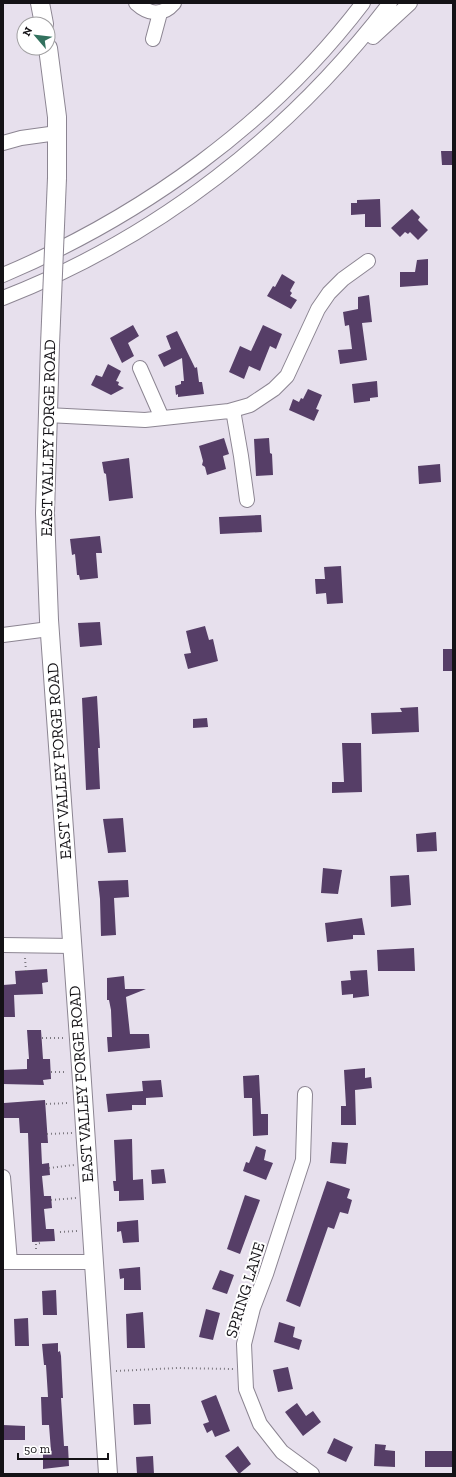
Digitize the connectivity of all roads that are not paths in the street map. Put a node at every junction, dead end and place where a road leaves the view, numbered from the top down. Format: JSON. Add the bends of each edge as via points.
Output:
{"nodes":[{"id":1,"x":40,"y":3,"type":"edge"},
{"id":2,"x":136,"y":3,"type":"edge"},
{"id":3,"x":174,"y":3,"type":"edge"},
{"id":4,"x":357,"y":3,"type":"edge"},
{"id":5,"x":363,"y":3,"type":"edge"},
{"id":6,"x":390,"y":3,"type":"edge"},
{"id":7,"x":410,"y":3,"type":"edge"},
{"id":8,"x":160,"y":12,"type":"junction"},
{"id":9,"x":42,"y":16,"type":"edge"},
{"id":10,"x":336,"y":36,"type":"junction"},
{"id":11,"x":153,"y":39,"type":"dead end"},
{"id":12,"x":49,"y":56,"type":"edge"},
{"id":13,"x":330,"y":76,"type":"junction"},
{"id":14,"x":58,"y":133,"type":"junction"},
{"id":15,"x":3,"y":143,"type":"edge"},
{"id":16,"x":368,"y":261,"type":"dead end"},
{"id":17,"x":3,"y":275,"type":"edge"},
{"id":18,"x":3,"y":298,"type":"edge"},
{"id":19,"x":140,"y":368,"type":"dead end"},
{"id":20,"x":233,"y":410,"type":"junction"},
{"id":21,"x":47,"y":415,"type":"junction"},
{"id":22,"x":162,"y":418,"type":"junction"},
{"id":23,"x":246,"y":500,"type":"dead end"},
{"id":24,"x":49,"y":629,"type":"junction"},
{"id":25,"x":3,"y":635,"type":"edge"},
{"id":26,"x":3,"y":945,"type":"edge"},
{"id":27,"x":72,"y":946,"type":"junction"},
{"id":28,"x":305,"y":1094,"type":"dead end"},
{"id":29,"x":3,"y":1177,"type":"edge"},
{"id":30,"x":6,"y":1262,"type":"edge"},
{"id":31,"x":93,"y":1262,"type":"junction"},
{"id":32,"x":108,"y":1474,"type":"edge"},
{"id":33,"x":312,"y":1474,"type":"edge"}],
"edges":[{"from":1,"to":9,"type":"main road"},
{"from":2,"to":8,"type":"street","via":[[146,11]]},
{"from":3,"to":8,"type":"street"},
{"from":4,"to":10,"type":"street"},
{"from":5,"to":10,"type":"street"},
{"from":6,"to":13,"type":"street"},
{"from":7,"to":13,"type":"street"},
{"from":8,"to":11,"type":"street"},
{"from":10,"to":17,"type":"street","via":[[263,111],[174,182],[74,242]]},
{"from":12,"to":14,"type":"main road","name":"EAST VALLEY FORGE ROAD"},
{"from":13,"to":18,"type":"street","via":[[249,152],[187,199],[84,262]]},
{"from":14,"to":15,"type":"street"},
{"from":14,"to":21,"type":"main road","name":"EAST VALLEY FORGE ROAD","bridge":true},
{"from":16,"to":20,"type":"street","via":[[329,293],[318,309],[286,376],[259,401]]},
{"from":19,"to":22,"type":"street"},
{"from":20,"to":22,"type":"street"},
{"from":20,"to":23,"type":"street"},
{"from":21,"to":22,"type":"street","via":[[145,420]]},
{"from":21,"to":24,"type":"main road","name":"EAST VALLEY FORGE ROAD","via":[[45,513]]},
{"from":24,"to":25,"type":"street"},
{"from":24,"to":27,"type":"main road","name":"EAST VALLEY FORGE ROAD"},
{"from":26,"to":27,"type":"street"},
{"from":27,"to":31,"type":"main road","name":"EAST VALLEY FORGE ROAD"},
{"from":28,"to":33,"type":"street","name":"SPRING LANE","via":[[303,1160],[244,1344],[246,1389],[260,1424],[282,1452]]},
{"from":29,"to":30,"type":"street"},
{"from":30,"to":31,"type":"street"},
{"from":31,"to":32,"type":"main road","name":"EAST VALLEY FORGE ROAD"}]}
